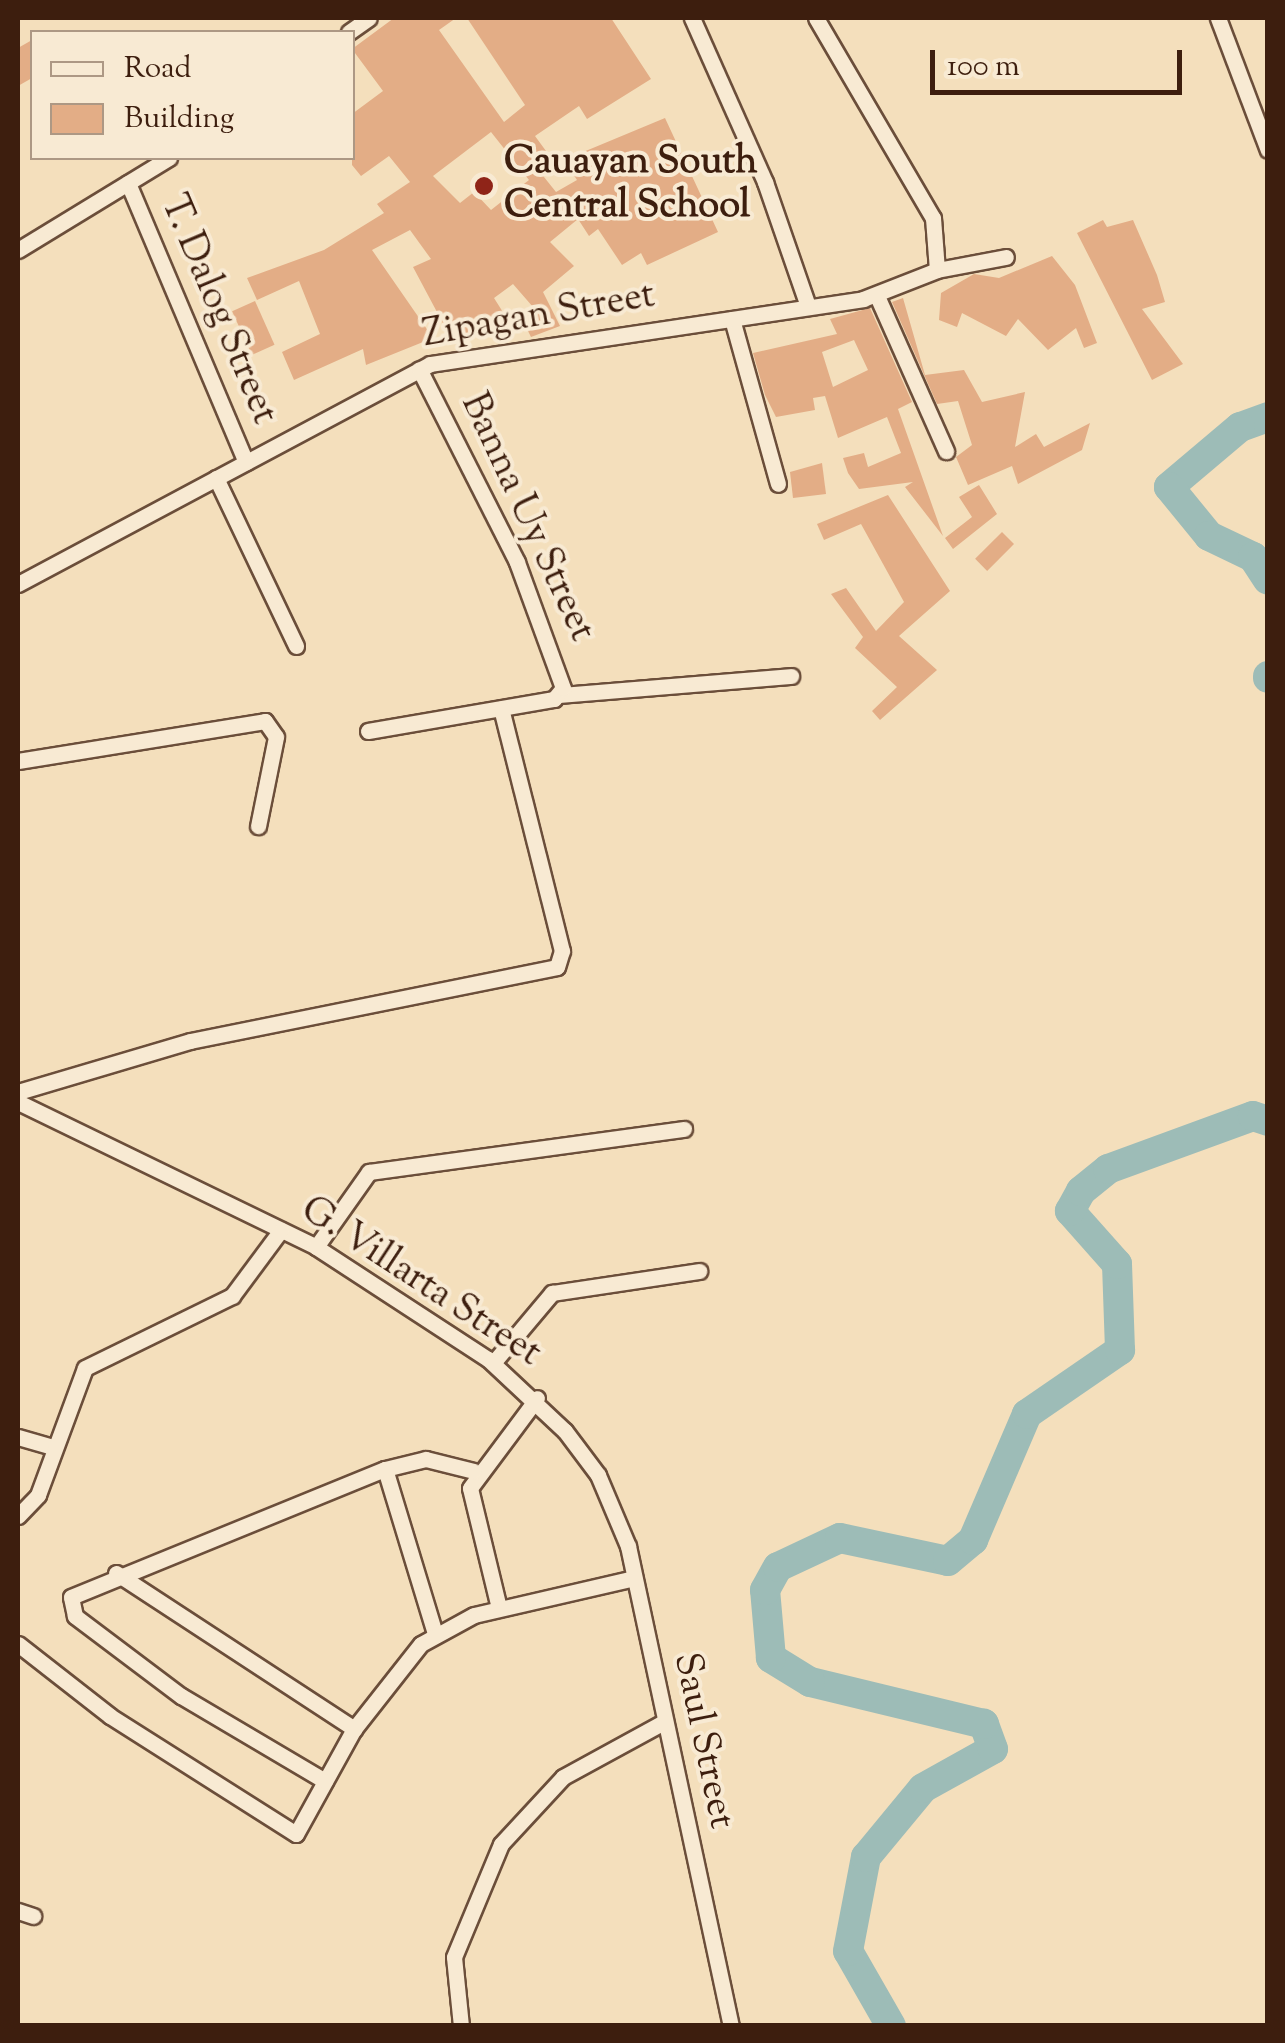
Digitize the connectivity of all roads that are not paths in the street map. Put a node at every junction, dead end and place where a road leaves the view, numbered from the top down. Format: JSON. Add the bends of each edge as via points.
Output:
{"nodes":[{"id":1,"x":692,"y":18,"type":"edge"},
{"id":2,"x":816,"y":18,"type":"edge"},
{"id":3,"x":1218,"y":18,"type":"edge"},
{"id":4,"x":1268,"y":150,"type":"edge"},
{"id":5,"x":166,"y":160,"type":"edge"},
{"id":6,"x":128,"y":183,"type":"junction"},
{"id":7,"x":18,"y":250,"type":"edge"},
{"id":8,"x":1006,"y":257,"type":"dead end"},
{"id":9,"x":938,"y":270,"type":"junction"},
{"id":10,"x":877,"y":296,"type":"junction"},
{"id":11,"x":808,"y":306,"type":"junction"},
{"id":12,"x":732,"y":319,"type":"junction"},
{"id":13,"x":420,"y":369,"type":"junction"},
{"id":14,"x":946,"y":451,"type":"dead end"},
{"id":15,"x":246,"y":462,"type":"junction"},
{"id":16,"x":216,"y":478,"type":"junction"},
{"id":17,"x":778,"y":484,"type":"dead end"},
{"id":18,"x":18,"y":584,"type":"edge"},
{"id":19,"x":296,"y":646,"type":"dead end"},
{"id":20,"x":791,"y":676,"type":"dead end"},
{"id":21,"x":560,"y":695,"type":"junction"},
{"id":22,"x":501,"y":708,"type":"junction"},
{"id":23,"x":368,"y":731,"type":"dead end"},
{"id":24,"x":18,"y":761,"type":"edge"},
{"id":25,"x":258,"y":826,"type":"dead end"},
{"id":26,"x":18,"y":1092,"type":"edge"},
{"id":27,"x":18,"y":1102,"type":"edge"},
{"id":28,"x":684,"y":1128,"type":"dead end"},
{"id":29,"x":282,"y":1230,"type":"junction"},
{"id":30,"x":316,"y":1247,"type":"junction"},
{"id":31,"x":698,"y":1271,"type":"dead end"},
{"id":32,"x":493,"y":1363,"type":"junction"},
{"id":33,"x":537,"y":1398,"type":"junction"},
{"id":34,"x":18,"y":1437,"type":"edge"},
{"id":35,"x":54,"y":1447,"type":"junction"},
{"id":36,"x":386,"y":1469,"type":"junction"},
{"id":37,"x":474,"y":1471,"type":"junction"},
{"id":38,"x":598,"y":1475,"type":"joint"},
{"id":39,"x":18,"y":1516,"type":"edge"},
{"id":40,"x":116,"y":1572,"type":"junction"},
{"id":41,"x":634,"y":1578,"type":"junction"},
{"id":42,"x":498,"y":1608,"type":"junction"},
{"id":43,"x":435,"y":1634,"type":"junction"},
{"id":44,"x":18,"y":1644,"type":"edge"},
{"id":45,"x":664,"y":1722,"type":"junction"},
{"id":46,"x":354,"y":1729,"type":"junction"},
{"id":47,"x":326,"y":1781,"type":"junction"},
{"id":48,"x":461,"y":2026,"type":"edge"},
{"id":49,"x":731,"y":2026,"type":"edge"}],
"edges":[{"from":1,"to":11,"type":"street","via":[[766,182]]},
{"from":2,"to":9,"type":"street","via":[[933,218]]},
{"from":3,"to":4,"type":"street"},
{"from":5,"to":6,"type":"street"},
{"from":6,"to":7,"type":"street"},
{"from":6,"to":15,"type":"street","name":"T. Dalog Street"},
{"from":8,"to":9,"type":"street","name":"Zipagan Street"},
{"from":9,"to":10,"type":"street","name":"Zipagan Street"},
{"from":10,"to":11,"type":"street","name":"Zipagan Street"},
{"from":10,"to":14,"type":"street"},
{"from":11,"to":12,"type":"street","name":"Zipagan Street"},
{"from":12,"to":13,"type":"street","name":"Zipagan Street"},
{"from":12,"to":17,"type":"street"},
{"from":13,"to":15,"type":"street","name":"Zipagan Street"},
{"from":13,"to":21,"type":"street","name":"Banna Uy Street","via":[[548,633]]},
{"from":15,"to":16,"type":"street","name":"Zipagan Street"},
{"from":16,"to":18,"type":"street","name":"Zipagan Street"},
{"from":16,"to":19,"type":"street"},
{"from":20,"to":21,"type":"street"},
{"from":21,"to":22,"type":"street","name":"Banna Uy Street"},
{"from":22,"to":23,"type":"street","name":"Banna Uy Street"},
{"from":22,"to":26,"type":"street","via":[[562,951],[557,967],[190,1041]]},
{"from":24,"to":25,"type":"street","via":[[265,721],[276,737]]},
{"from":27,"to":29,"type":"street","name":"G. Villarta Street"},
{"from":28,"to":30,"type":"street","via":[[369,1172]]},
{"from":29,"to":30,"type":"street","name":"G. Villarta Street"},
{"from":29,"to":35,"type":"street","via":[[232,1296],[86,1368]]},
{"from":30,"to":32,"type":"street","name":"G. Villarta Street"},
{"from":31,"to":32,"type":"street","via":[[552,1293]]},
{"from":32,"to":33,"type":"street","name":"G. Villarta Street"},
{"from":33,"to":37,"type":"street"},
{"from":33,"to":38,"type":"street","name":"G. Villarta Street"},
{"from":34,"to":35,"type":"street"},
{"from":35,"to":39,"type":"street","via":[[38,1495]]},
{"from":36,"to":37,"type":"street","via":[[426,1459]]},
{"from":36,"to":40,"type":"street"},
{"from":36,"to":43,"type":"street"},
{"from":37,"to":42,"type":"street","via":[[470,1505]]},
{"from":38,"to":41,"type":"street","name":"Saul Street"},
{"from":40,"to":46,"type":"street"},
{"from":40,"to":47,"type":"street","via":[[75,1592],[75,1616],[181,1696]]},
{"from":41,"to":42,"type":"street"},
{"from":41,"to":45,"type":"street","name":"Saul Street"},
{"from":42,"to":43,"type":"street"},
{"from":43,"to":46,"type":"street","via":[[398,1664]]},
{"from":44,"to":47,"type":"street","via":[[110,1716],[296,1834]]},
{"from":45,"to":48,"type":"street","via":[[585,1760],[500,1844],[454,1958]]},
{"from":45,"to":49,"type":"street","name":"Saul Street"},
{"from":46,"to":47,"type":"street"}]}
